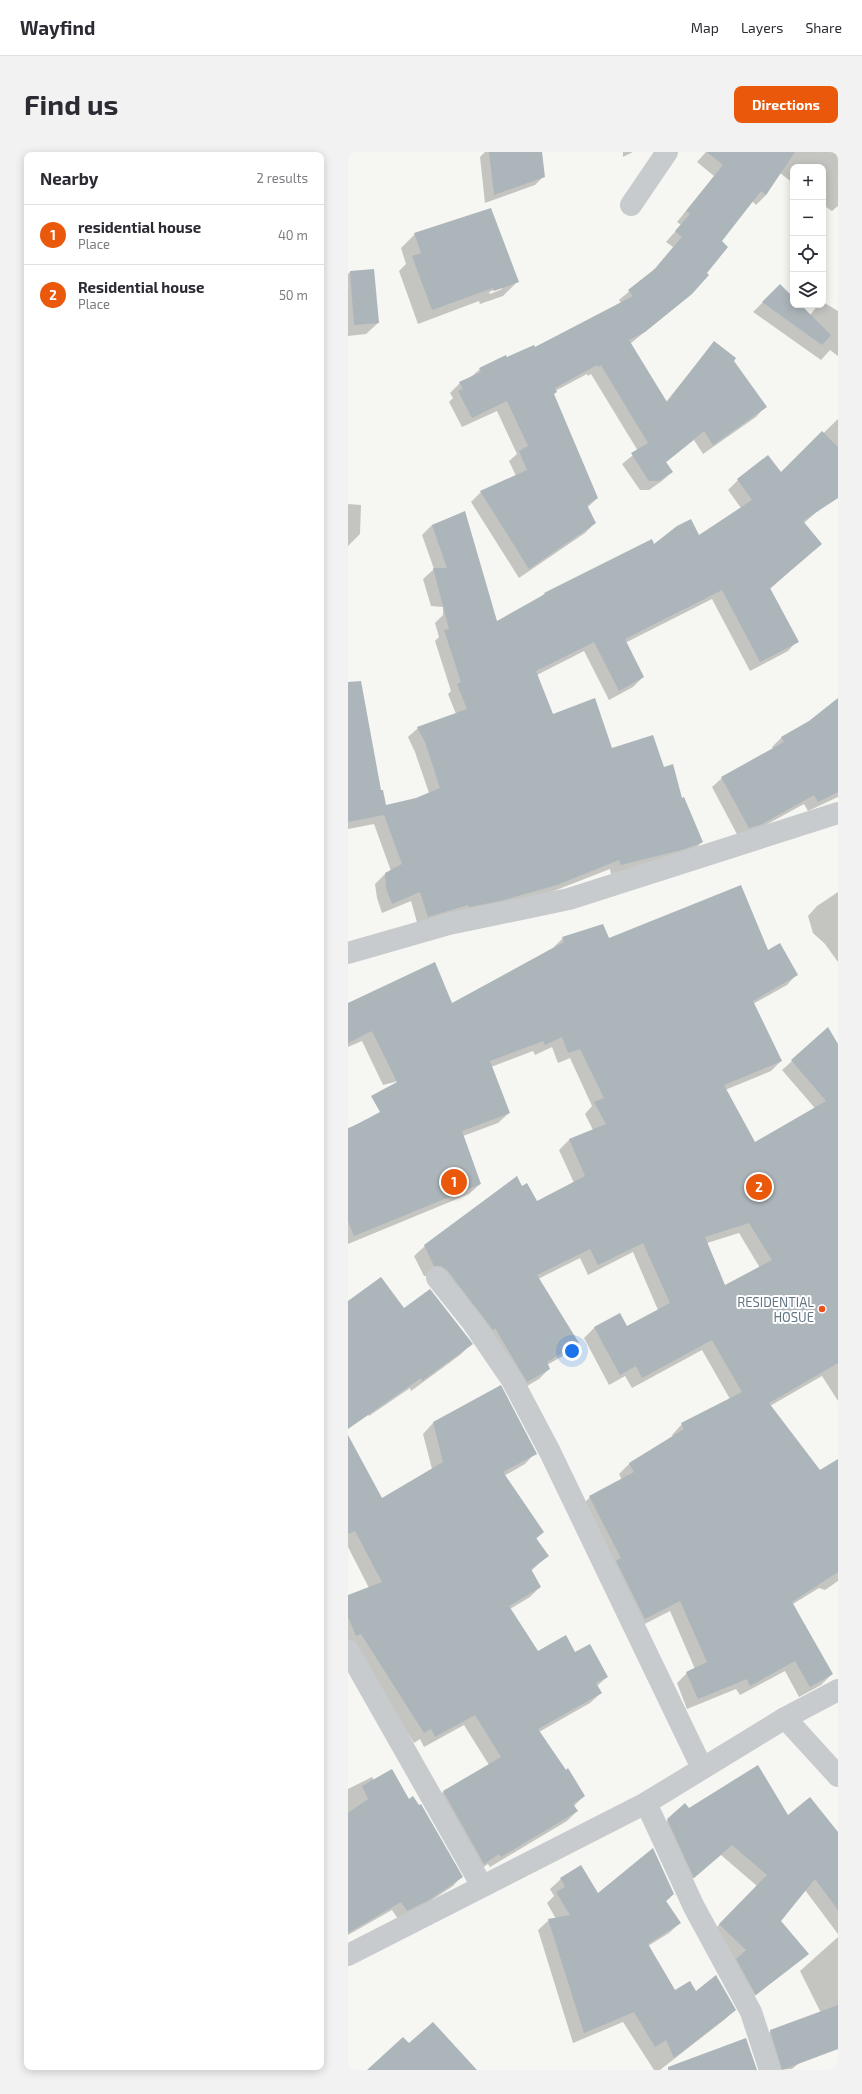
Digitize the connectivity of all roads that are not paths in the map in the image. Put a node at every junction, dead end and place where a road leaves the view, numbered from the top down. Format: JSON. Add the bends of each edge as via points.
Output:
{"nodes":[{"id":1,"x":668,"y":152,"type":"edge"},
{"id":2,"x":631,"y":205,"type":"dead end"},
{"id":3,"x":838,"y":813,"type":"edge"},
{"id":4,"x":348,"y":953,"type":"edge"},
{"id":5,"x":437,"y":1278,"type":"dead end"},
{"id":6,"x":348,"y":1650,"type":"edge"},
{"id":7,"x":838,"y":1690,"type":"edge"},
{"id":8,"x":785,"y":1718,"type":"junction"},
{"id":9,"x":702,"y":1768,"type":"junction"},
{"id":10,"x":838,"y":1776,"type":"edge"},
{"id":11,"x":646,"y":1803,"type":"junction"},
{"id":12,"x":482,"y":1886,"type":"junction"},
{"id":13,"x":348,"y":1955,"type":"edge"},
{"id":14,"x":770,"y":2070,"type":"edge"}],
"edges":[{"from":1,"to":2,"type":"street"},
{"from":3,"to":4,"type":"street","via":[[569,899],[449,924]]},
{"from":5,"to":9,"type":"street","via":[[473,1323],[512,1380],[550,1452]]},
{"from":6,"to":12,"type":"street"},
{"from":7,"to":8,"type":"street"},
{"from":8,"to":9,"type":"street"},
{"from":8,"to":10,"type":"street"},
{"from":9,"to":11,"type":"street"},
{"from":11,"to":12,"type":"street"},
{"from":11,"to":14,"type":"street","via":[[694,1907],[751,2012]]},
{"from":12,"to":13,"type":"street"}]}
